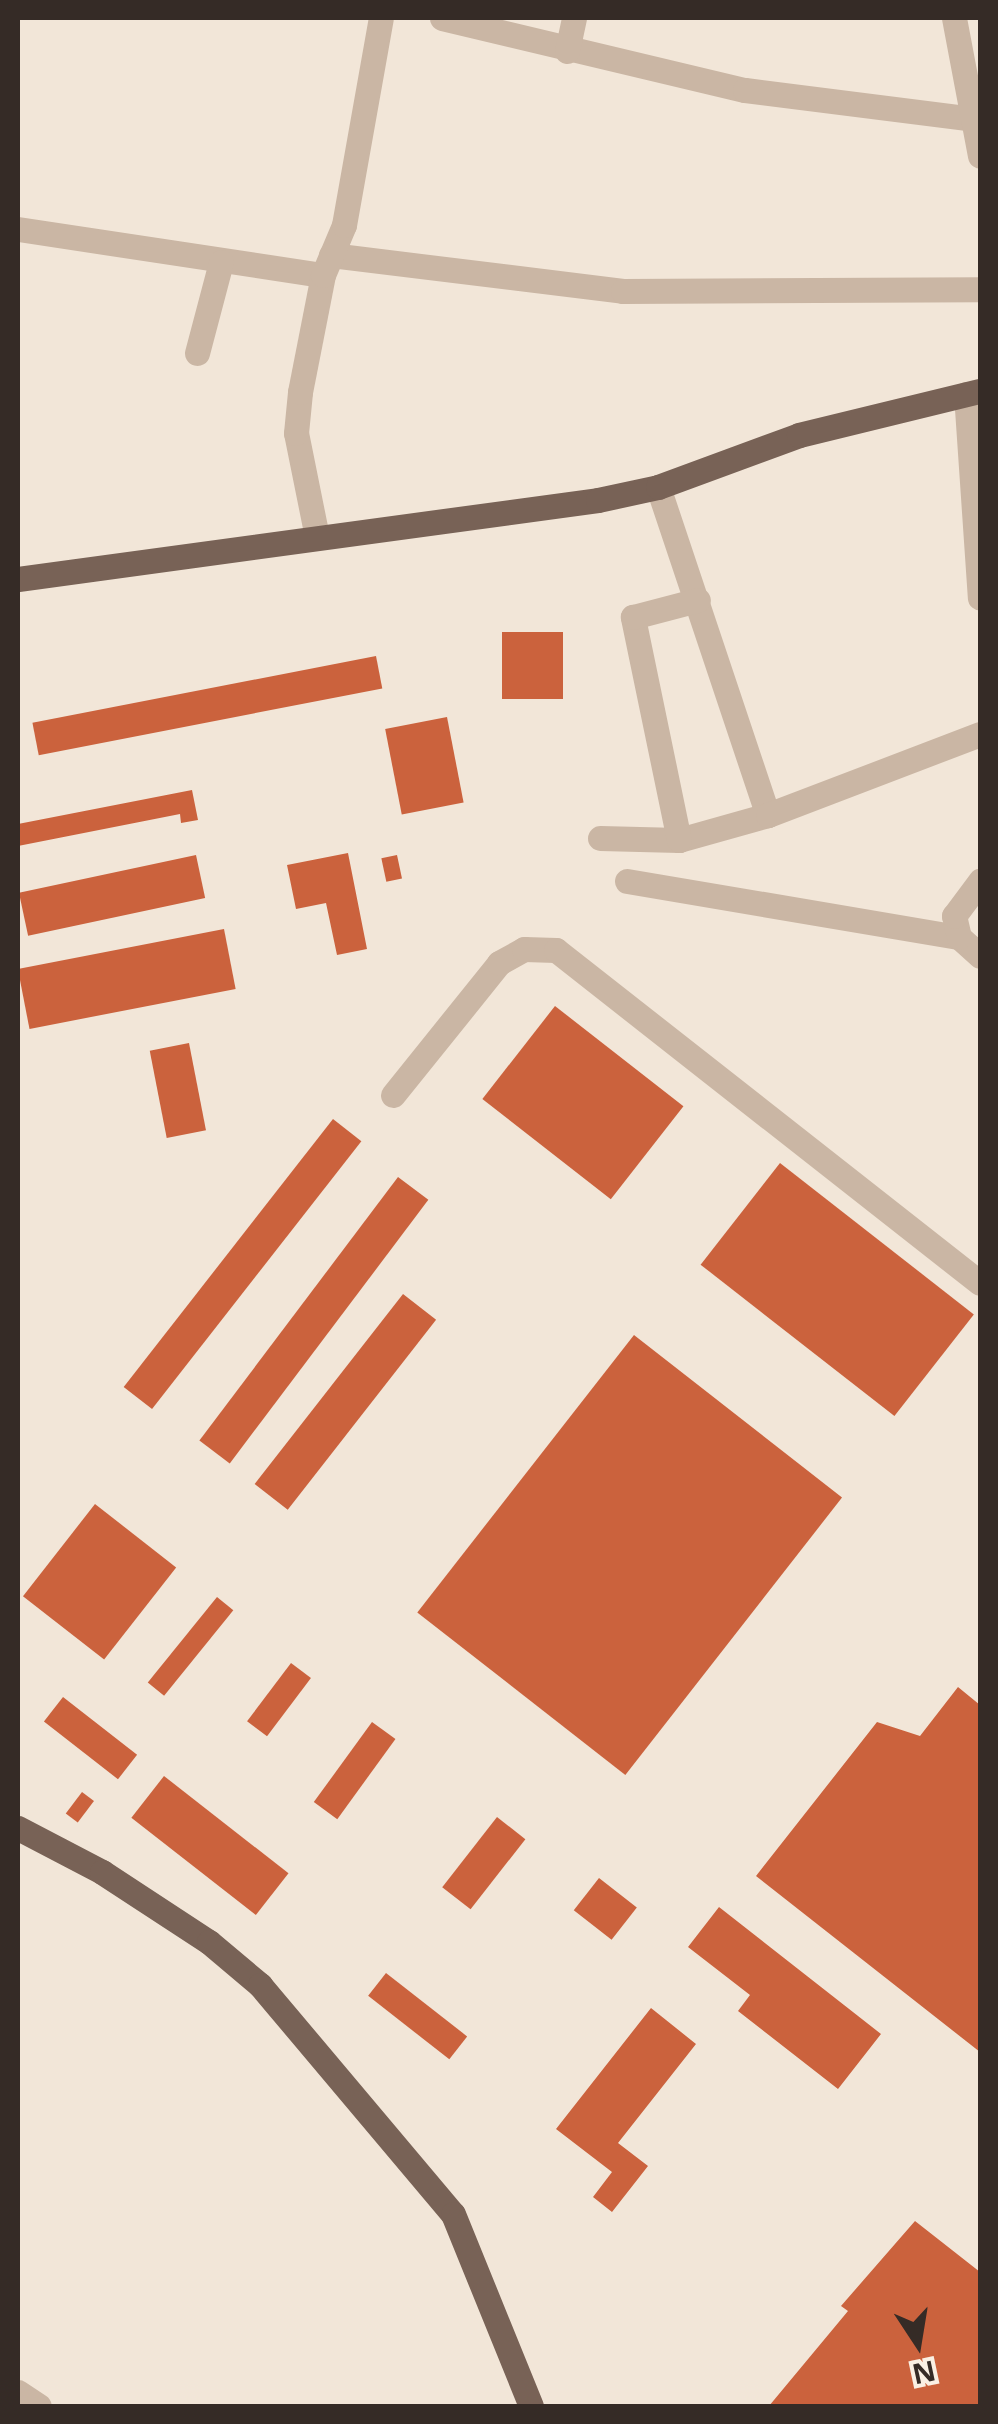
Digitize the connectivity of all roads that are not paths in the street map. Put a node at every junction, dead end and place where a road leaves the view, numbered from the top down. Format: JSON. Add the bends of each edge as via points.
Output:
{"nodes":[{"id":1,"x":382,"y":18,"type":"edge"},
{"id":2,"x":442,"y":18,"type":"edge"},
{"id":3,"x":574,"y":18,"type":"edge"},
{"id":4,"x":954,"y":18,"type":"edge"},
{"id":5,"x":567,"y":51,"type":"junction"},
{"id":6,"x":975,"y":119,"type":"junction"},
{"id":7,"x":980,"y":156,"type":"edge"},
{"id":8,"x":18,"y":229,"type":"edge"},
{"id":9,"x":221,"y":262,"type":"junction"},
{"id":10,"x":327,"y":265,"type":"junction"},
{"id":11,"x":980,"y":289,"type":"edge"},
{"id":12,"x":196,"y":352,"type":"dead end"},
{"id":13,"x":973,"y":393,"type":"edge"},
{"id":14,"x":658,"y":488,"type":"junction"},
{"id":15,"x":318,"y":537,"type":"junction"},
{"id":16,"x":18,"y":579,"type":"edge"},
{"id":17,"x":980,"y":598,"type":"edge"},
{"id":18,"x":698,"y":600,"type":"junction"},
{"id":19,"x":980,"y":734,"type":"edge"},
{"id":20,"x":768,"y":815,"type":"junction"},
{"id":21,"x":600,"y":838,"type":"dead end"},
{"id":22,"x":679,"y":840,"type":"junction"},
{"id":23,"x":627,"y":881,"type":"dead end"},
{"id":24,"x":980,"y":881,"type":"edge"},
{"id":25,"x":958,"y":937,"type":"junction"},
{"id":26,"x":980,"y":956,"type":"edge"},
{"id":27,"x":394,"y":1095,"type":"dead end"},
{"id":28,"x":980,"y":1283,"type":"edge"},
{"id":29,"x":18,"y":1828,"type":"edge"},
{"id":30,"x":18,"y":2392,"type":"edge"},
{"id":31,"x":39,"y":2406,"type":"edge"},
{"id":32,"x":531,"y":2406,"type":"edge"}],
"edges":[{"from":1,"to":10,"type":"street","via":[[344,226]]},
{"from":2,"to":5,"type":"street"},
{"from":3,"to":5,"type":"street"},
{"from":4,"to":6,"type":"street"},
{"from":5,"to":6,"type":"street","via":[[746,90]]},
{"from":6,"to":7,"type":"street"},
{"from":8,"to":9,"type":"street"},
{"from":9,"to":10,"type":"street"},
{"from":9,"to":12,"type":"street"},
{"from":10,"to":11,"type":"street","via":[[623,291]]},
{"from":10,"to":15,"type":"street","via":[[296,433]]},
{"from":13,"to":14,"type":"main road","via":[[799,436]]},
{"from":13,"to":17,"type":"street"},
{"from":14,"to":15,"type":"main road"},
{"from":14,"to":18,"type":"street"},
{"from":15,"to":16,"type":"main road"},
{"from":18,"to":20,"type":"street"},
{"from":18,"to":22,"type":"street","via":[[633,617]]},
{"from":19,"to":20,"type":"street"},
{"from":20,"to":22,"type":"street"},
{"from":21,"to":22,"type":"street"},
{"from":23,"to":25,"type":"street"},
{"from":24,"to":25,"type":"street","via":[[954,916]]},
{"from":25,"to":26,"type":"street"},
{"from":27,"to":28,"type":"street","via":[[499,964],[524,949],[556,950]]},
{"from":29,"to":32,"type":"main road","via":[[133,1892],[260,1985],[453,2214]]},
{"from":30,"to":31,"type":"street"}]}
